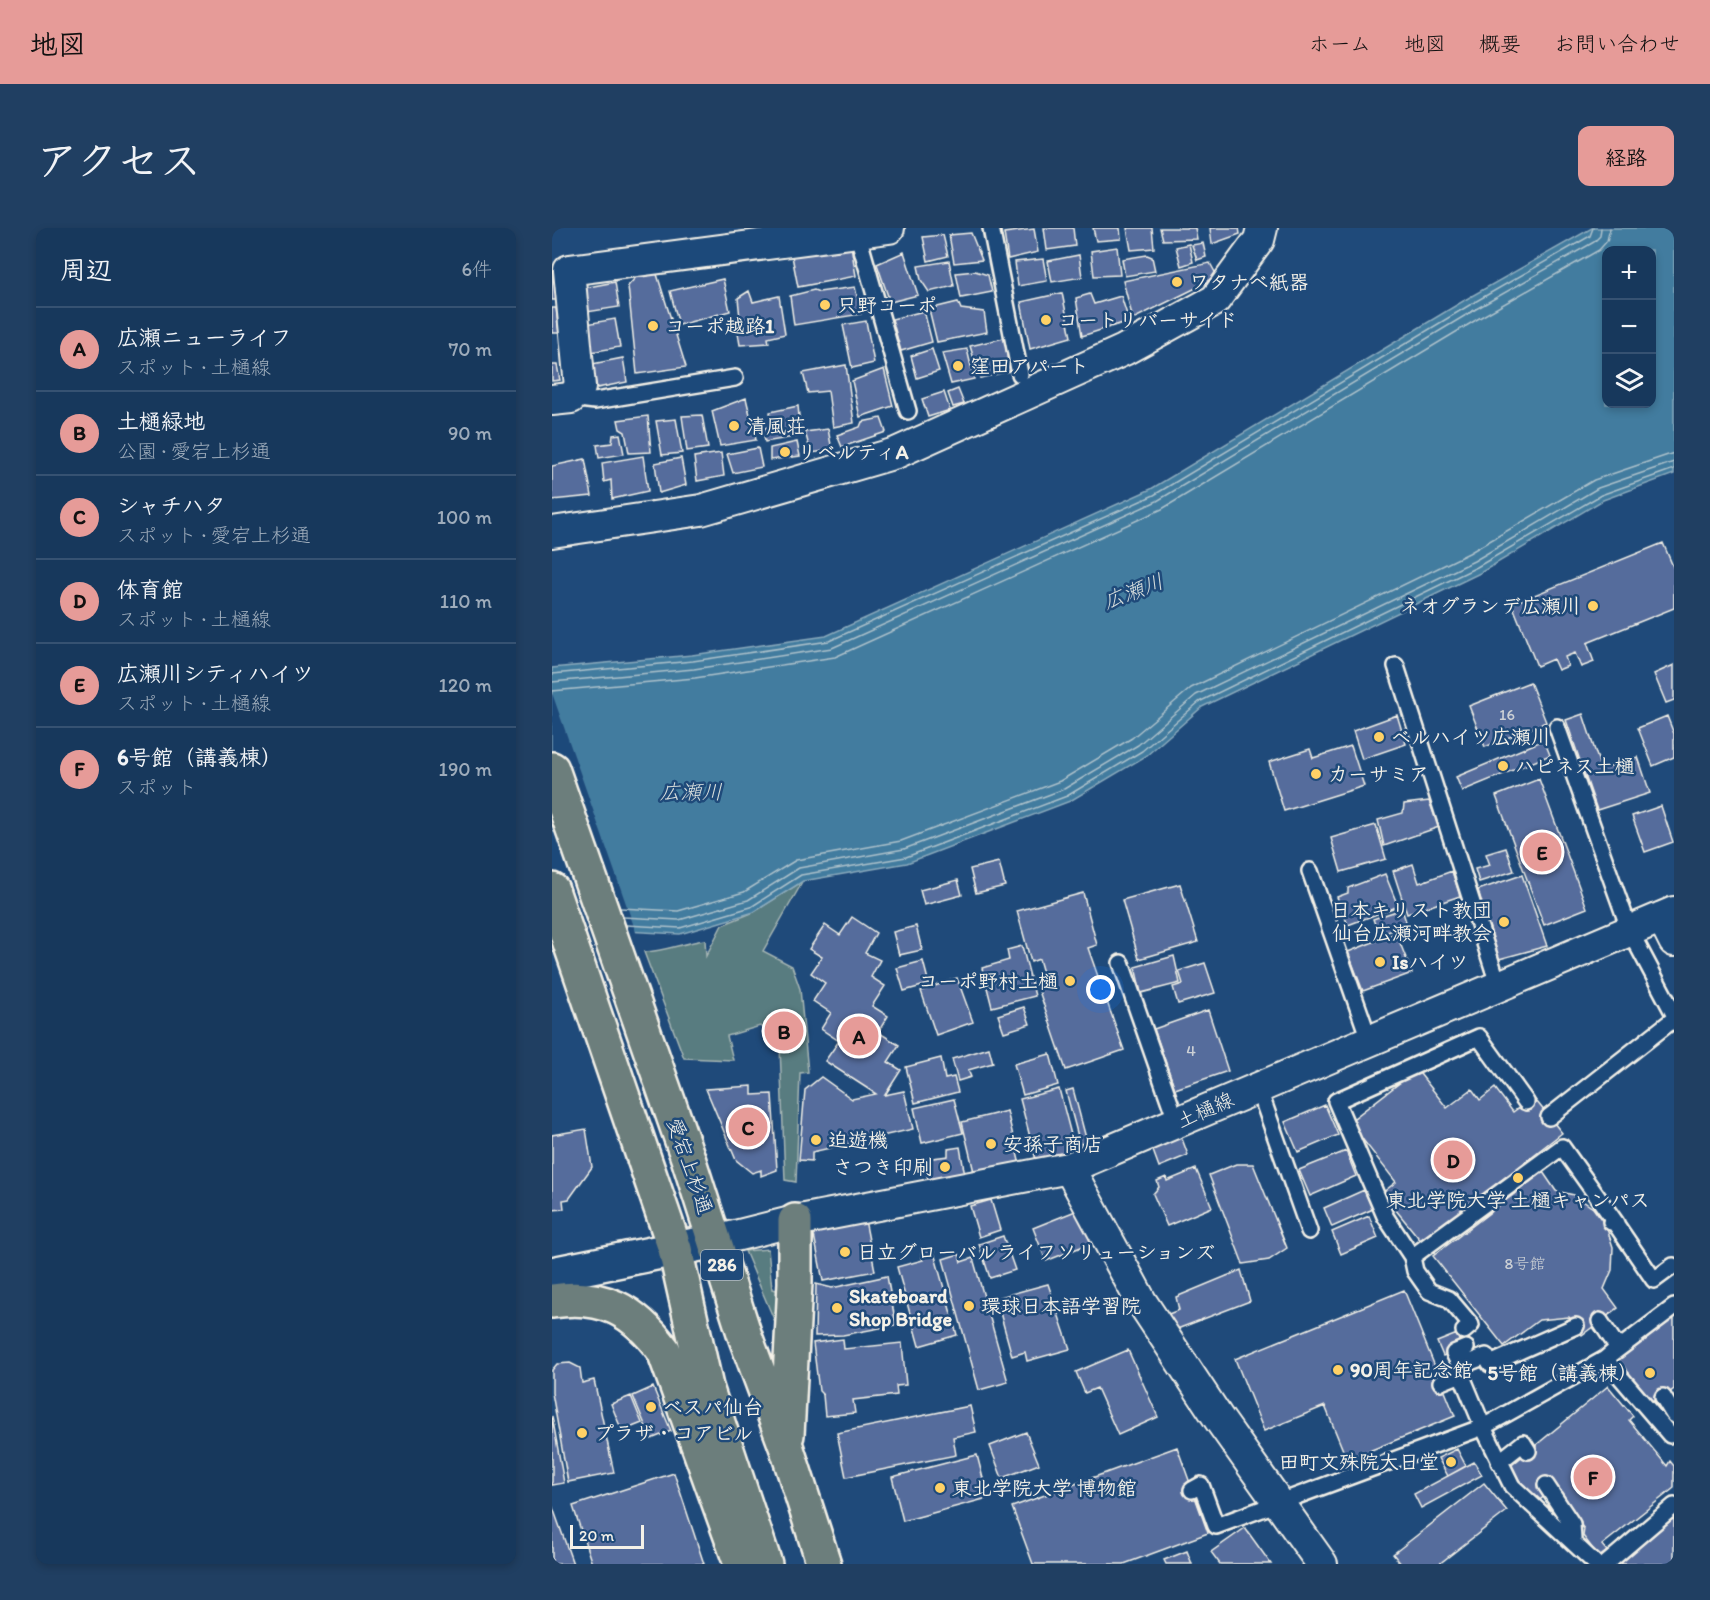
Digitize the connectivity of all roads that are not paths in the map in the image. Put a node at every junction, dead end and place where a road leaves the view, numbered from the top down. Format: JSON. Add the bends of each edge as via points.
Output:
{"nodes":[{"id":1,"x":889,"y":228,"type":"edge"},
{"id":2,"x":991,"y":228,"type":"edge"},
{"id":3,"x":1262,"y":228,"type":"edge"},
{"id":4,"x":857,"y":232,"type":"junction"},
{"id":5,"x":1020,"y":374,"type":"dead end"},
{"id":6,"x":735,"y":378,"type":"dead end"},
{"id":7,"x":561,"y":399,"type":"edge"},
{"id":8,"x":908,"y":411,"type":"dead end"},
{"id":9,"x":552,"y":532,"type":"edge"},
{"id":10,"x":1396,"y":666,"type":"dead end"},
{"id":11,"x":1557,"y":727,"type":"dead end"},
{"id":12,"x":552,"y":769,"type":"edge"},
{"id":13,"x":1310,"y":871,"type":"dead end"},
{"id":14,"x":552,"y":890,"type":"edge"},
{"id":15,"x":1670,"y":923,"type":"edge"},
{"id":16,"x":1630,"y":930,"type":"junction"},
{"id":17,"x":1120,"y":963,"type":"dead end"},
{"id":18,"x":1499,"y":987,"type":"junction"},
{"id":19,"x":1674,"y":1014,"type":"edge"},
{"id":20,"x":1674,"y":1019,"type":"edge"},
{"id":21,"x":1369,"y":1039,"type":"junction"},
{"id":22,"x":1258,"y":1088,"type":"junction"},
{"id":23,"x":1526,"y":1102,"type":"dead end"},
{"id":24,"x":1549,"y":1117,"type":"dead end"},
{"id":25,"x":1177,"y":1123,"type":"junction"},
{"id":26,"x":1069,"y":1168,"type":"junction"},
{"id":27,"x":795,"y":1221,"type":"junction"},
{"id":28,"x":1309,"y":1231,"type":"dead end"},
{"id":29,"x":715,"y":1240,"type":"junction"},
{"id":30,"x":675,"y":1249,"type":"junction"},
{"id":31,"x":1412,"y":1257,"type":"junction"},
{"id":32,"x":1674,"y":1266,"type":"edge"},
{"id":33,"x":552,"y":1274,"type":"edge"},
{"id":34,"x":552,"y":1301,"type":"edge"},
{"id":35,"x":1674,"y":1307,"type":"edge"},
{"id":36,"x":1600,"y":1321,"type":"dead end"},
{"id":37,"x":1576,"y":1326,"type":"dead end"},
{"id":38,"x":1464,"y":1332,"type":"dead end"},
{"id":39,"x":1618,"y":1348,"type":"junction"},
{"id":40,"x":1459,"y":1359,"type":"junction"},
{"id":41,"x":1605,"y":1359,"type":"junction"},
{"id":42,"x":1441,"y":1382,"type":"dead end"},
{"id":43,"x":1663,"y":1397,"type":"dead end"},
{"id":44,"x":1674,"y":1414,"type":"edge"},
{"id":45,"x":1483,"y":1427,"type":"junction"},
{"id":46,"x":1672,"y":1436,"type":"edge"},
{"id":47,"x":787,"y":1449,"type":"junction"},
{"id":48,"x":1528,"y":1451,"type":"dead end"},
{"id":49,"x":1499,"y":1462,"type":"junction"},
{"id":50,"x":1546,"y":1485,"type":"dead end"},
{"id":51,"x":1192,"y":1490,"type":"dead end"},
{"id":52,"x":1279,"y":1504,"type":"junction"},
{"id":53,"x":1674,"y":1506,"type":"edge"},
{"id":54,"x":1573,"y":1540,"type":"junction"},
{"id":55,"x":1605,"y":1563,"type":"edge"},
{"id":56,"x":741,"y":1564,"type":"edge"},
{"id":57,"x":765,"y":1564,"type":"edge"},
{"id":58,"x":824,"y":1564,"type":"edge"},
{"id":59,"x":1322,"y":1564,"type":"edge"}],
"edges":[{"from":1,"to":4,"type":"street"},
{"from":2,"to":5,"type":"lane"},
{"from":3,"to":9,"type":"street","via":[[1259,240],[1215,300],[1124,350],[896,453],[701,510]]},
{"from":4,"to":7,"type":"street","via":[[569,270],[580,387]]},
{"from":4,"to":8,"type":"lane"},
{"from":6,"to":7,"type":"lane","via":[[595,401]]},
{"from":10,"to":18,"type":"lane"},
{"from":11,"to":16,"type":"lane"},
{"from":12,"to":29,"type":"highway","name":"愛宕上杉通","number":"286"},
{"from":13,"to":21,"type":"lane"},
{"from":14,"to":30,"type":"highway","name":"愛宕上杉通","number":"286"},
{"from":15,"to":16,"type":"street","name":"土樋線"},
{"from":16,"to":18,"type":"street","name":"土樋線"},
{"from":16,"to":19,"type":"lane"},
{"from":17,"to":25,"type":"lane"},
{"from":18,"to":21,"type":"street","name":"土樋線"},
{"from":20,"to":24,"type":"lane"},
{"from":21,"to":22,"type":"street","name":"土樋線"},
{"from":22,"to":25,"type":"street","name":"土樋線"},
{"from":22,"to":28,"type":"lane"},
{"from":23,"to":31,"type":"lane","via":[[1479,1037],[1336,1101],[1385,1216]]},
{"from":25,"to":26,"type":"street","name":"土樋線"},
{"from":26,"to":27,"type":"street","name":"土樋線"},
{"from":26,"to":52,"type":"street","via":[[1141,1301]]},
{"from":27,"to":29,"type":"street","name":"土樋線"},
{"from":27,"to":47,"type":"highway"},
{"from":29,"to":30,"type":"street"},
{"from":29,"to":47,"type":"highway","name":"愛宕上杉通","number":"286"},
{"from":30,"to":33,"type":"street"},
{"from":30,"to":57,"type":"highway","name":"愛宕上杉通","number":"286","via":[[706,1387]]},
{"from":31,"to":32,"type":"lane","via":[[1558,1142],[1615,1232],[1654,1280]]},
{"from":31,"to":38,"type":"lane","via":[[1415,1271],[1429,1291],[1449,1299],[1471,1325]]},
{"from":34,"to":56,"type":"highway","via":[[574,1297],[622,1309],[664,1351]]},
{"from":35,"to":39,"type":"lane"},
{"from":36,"to":39,"type":"lane"},
{"from":37,"to":40,"type":"lane","via":[[1490,1364],[1486,1356]]},
{"from":39,"to":41,"type":"lane"},
{"from":40,"to":42,"type":"lane"},
{"from":40,"to":45,"type":"lane"},
{"from":41,"to":45,"type":"lane"},
{"from":41,"to":46,"type":"lane","via":[[1614,1381]]},
{"from":43,"to":44,"type":"lane"},
{"from":45,"to":49,"type":"lane"},
{"from":45,"to":52,"type":"lane"},
{"from":47,"to":58,"type":"highway","name":"愛宕上杉通","number":"286"},
{"from":48,"to":49,"type":"lane","via":[[1523,1443]]},
{"from":49,"to":54,"type":"lane","via":[[1512,1486]]},
{"from":50,"to":54,"type":"lane","via":[[1572,1524]]},
{"from":51,"to":52,"type":"lane","via":[[1201,1485],[1216,1526]]},
{"from":52,"to":59,"type":"street"},
{"from":53,"to":55,"type":"lane"},
{"from":54,"to":55,"type":"lane"}]}
